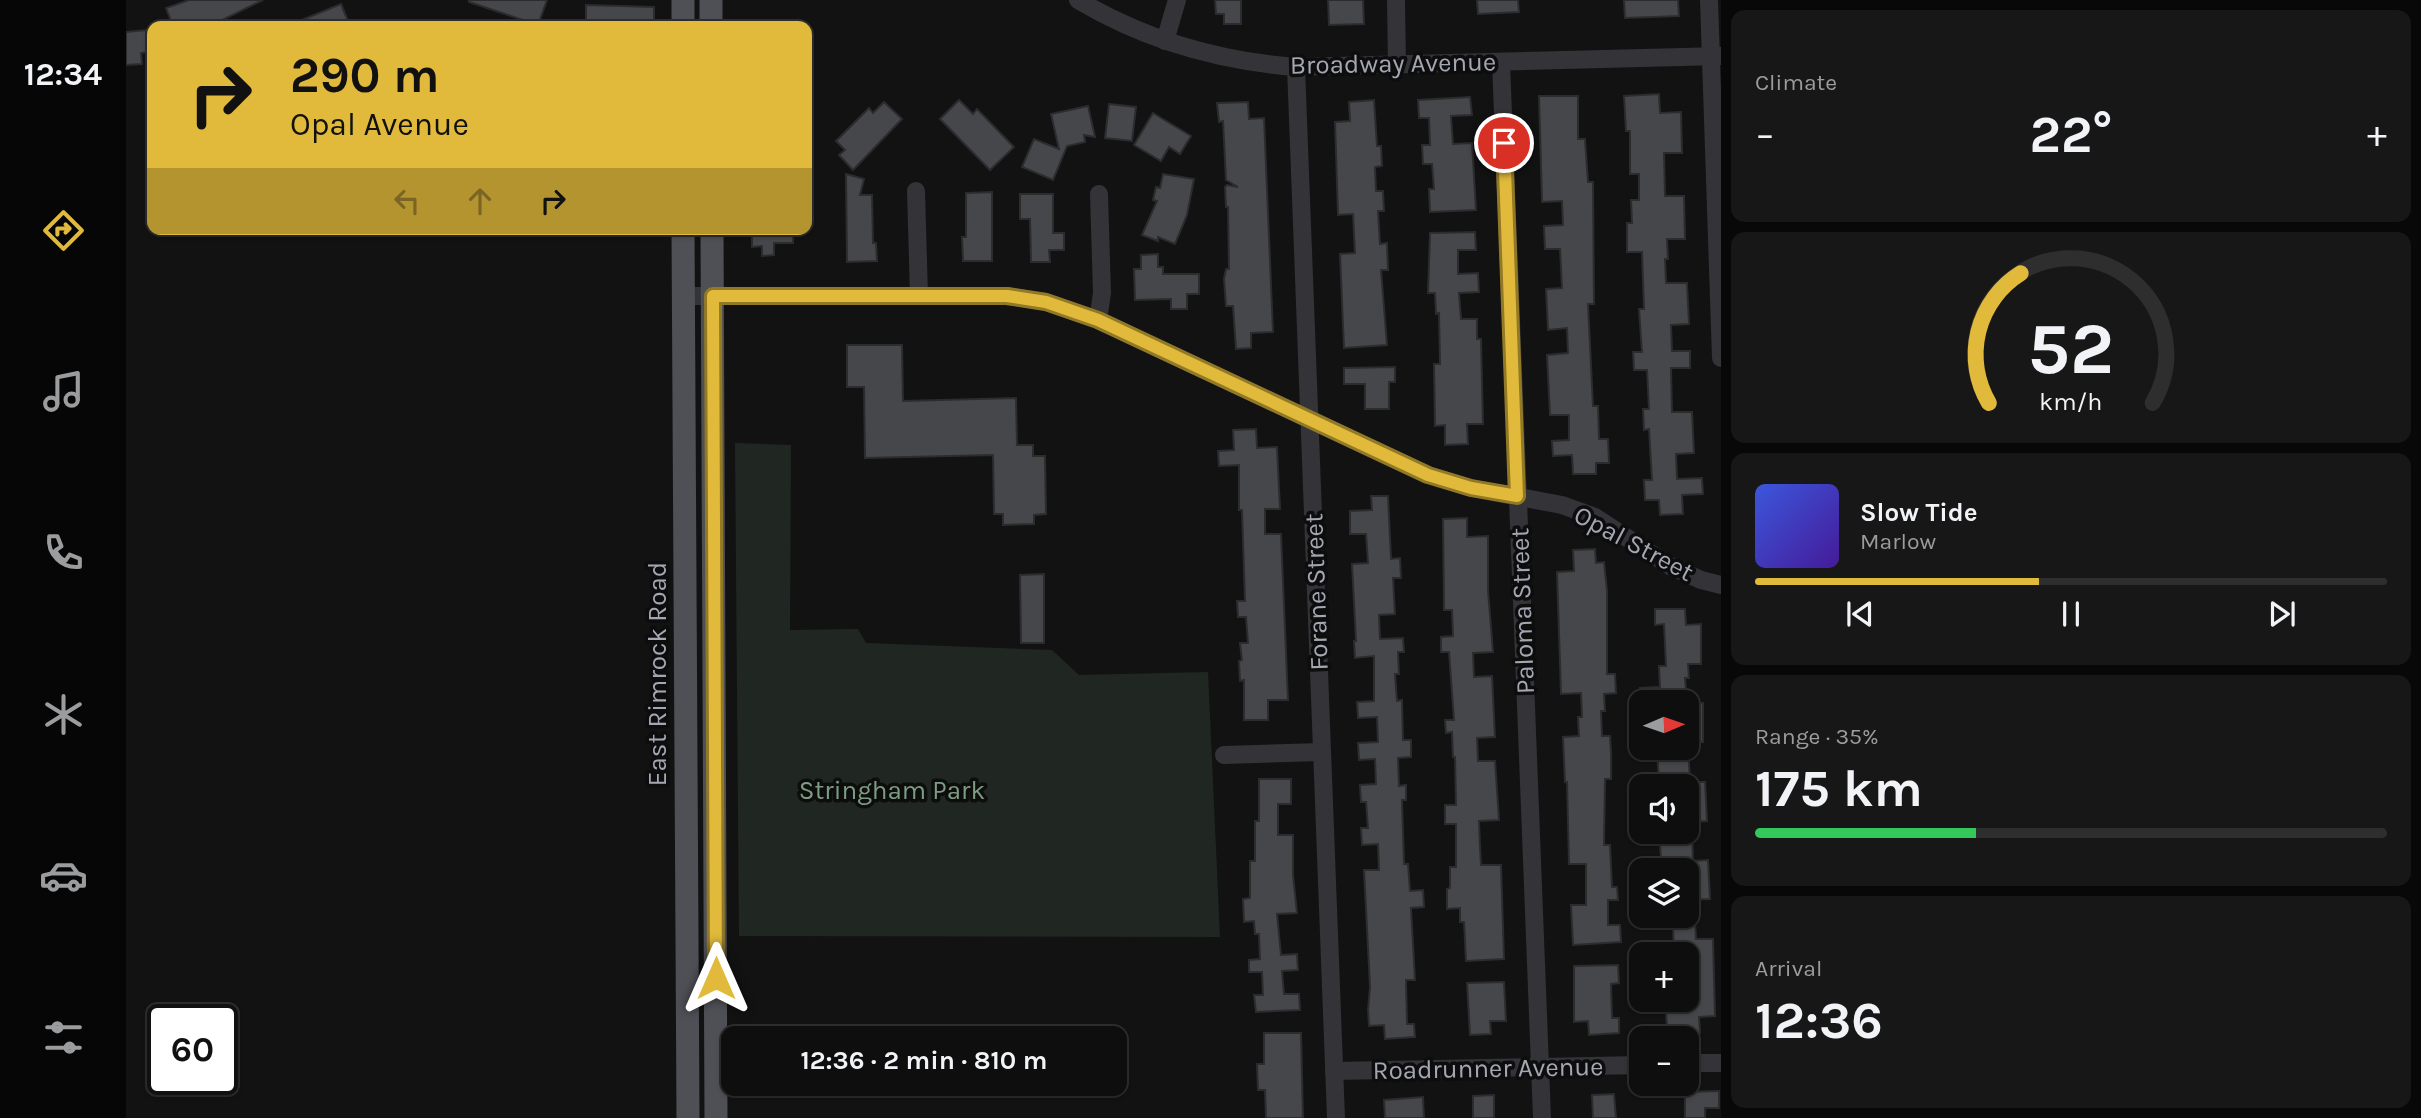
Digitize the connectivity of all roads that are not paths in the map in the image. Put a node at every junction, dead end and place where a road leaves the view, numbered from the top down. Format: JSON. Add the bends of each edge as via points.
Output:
{"nodes":[{"id":1,"x":683,"y":0,"type":"edge"},
{"id":2,"x":711,"y":0,"type":"edge"},
{"id":3,"x":1078,"y":0,"type":"edge"},
{"id":4,"x":1177,"y":0,"type":"edge"},
{"id":5,"x":1396,"y":0,"type":"edge"},
{"id":6,"x":1709,"y":0,"type":"edge"},
{"id":7,"x":683,"y":21,"type":"edge"},
{"id":8,"x":711,"y":21,"type":"edge"},
{"id":9,"x":1166,"y":41,"type":"junction"},
{"id":10,"x":1716,"y":56,"type":"edge"},
{"id":11,"x":1501,"y":62,"type":"junction"},
{"id":12,"x":1397,"y":64,"type":"junction"},
{"id":13,"x":1296,"y":66,"type":"junction"},
{"id":14,"x":916,"y":191,"type":"dead end"},
{"id":15,"x":1099,"y":194,"type":"dead end"},
{"id":16,"x":683,"y":235,"type":"edge"},
{"id":17,"x":712,"y":235,"type":"edge"},
{"id":18,"x":683,"y":296,"type":"junction"},
{"id":19,"x":713,"y":296,"type":"junction"},
{"id":20,"x":919,"y":296,"type":"junction"},
{"id":21,"x":1098,"y":320,"type":"junction"},
{"id":22,"x":1721,"y":358,"type":"edge"},
{"id":23,"x":1310,"y":419,"type":"junction"},
{"id":24,"x":1517,"y":496,"type":"junction"},
{"id":25,"x":1721,"y":585,"type":"edge"},
{"id":26,"x":1322,"y":752,"type":"junction"},
{"id":27,"x":1224,"y":755,"type":"dead end"},
{"id":28,"x":1699,"y":1063,"type":"edge"},
{"id":29,"x":1721,"y":1063,"type":"edge"},
{"id":30,"x":1629,"y":1065,"type":"edge"},
{"id":31,"x":1540,"y":1067,"type":"junction"},
{"id":32,"x":1334,"y":1071,"type":"junction"},
{"id":33,"x":688,"y":1118,"type":"edge"},
{"id":34,"x":716,"y":1118,"type":"edge"},
{"id":35,"x":1336,"y":1118,"type":"edge"},
{"id":36,"x":1542,"y":1118,"type":"edge"}],
"edges":[{"from":1,"to":7,"type":"main road"},
{"from":2,"to":8,"type":"main road"},
{"from":3,"to":9,"type":"street","name":"Broadway Avenue"},
{"from":4,"to":9,"type":"street"},
{"from":5,"to":12,"type":"street"},
{"from":6,"to":10,"type":"street"},
{"from":9,"to":13,"type":"street","name":"Broadway Avenue","via":[[1253,64]]},
{"from":10,"to":11,"type":"street","name":"Broadway Avenue"},
{"from":10,"to":22,"type":"street"},
{"from":11,"to":12,"type":"street","name":"Broadway Avenue"},
{"from":11,"to":24,"type":"street","name":"Paloma Street"},
{"from":12,"to":13,"type":"street","name":"Broadway Avenue"},
{"from":13,"to":23,"type":"street","name":"Forane Street"},
{"from":14,"to":20,"type":"street"},
{"from":15,"to":21,"type":"street"},
{"from":16,"to":18,"type":"main road","name":"East Rimrock Road"},
{"from":17,"to":19,"type":"main road"},
{"from":18,"to":19,"type":"street","name":"Opal Street"},
{"from":18,"to":33,"type":"main road","name":"East Rimrock Road"},
{"from":19,"to":20,"type":"street","name":"Opal Street"},
{"from":19,"to":34,"type":"main road"},
{"from":20,"to":21,"type":"street","name":"Opal Street","via":[[1007,296],[1046,302]]},
{"from":21,"to":23,"type":"street","name":"Opal Street"},
{"from":23,"to":24,"type":"street","name":"Opal Street","via":[[1428,475]]},
{"from":23,"to":26,"type":"street","name":"Forane Street"},
{"from":24,"to":25,"type":"street","name":"Opal Street","via":[[1595,517],[1670,566]]},
{"from":24,"to":31,"type":"street","name":"Paloma Street"},
{"from":26,"to":27,"type":"street"},
{"from":26,"to":32,"type":"street","name":"Forane Street"},
{"from":28,"to":29,"type":"street"},
{"from":30,"to":31,"type":"street","name":"Roadrunner Avenue"},
{"from":31,"to":32,"type":"street","name":"Roadrunner Avenue"},
{"from":31,"to":36,"type":"street","name":"Paloma Street"},
{"from":32,"to":35,"type":"street","name":"Forane Street"}]}
